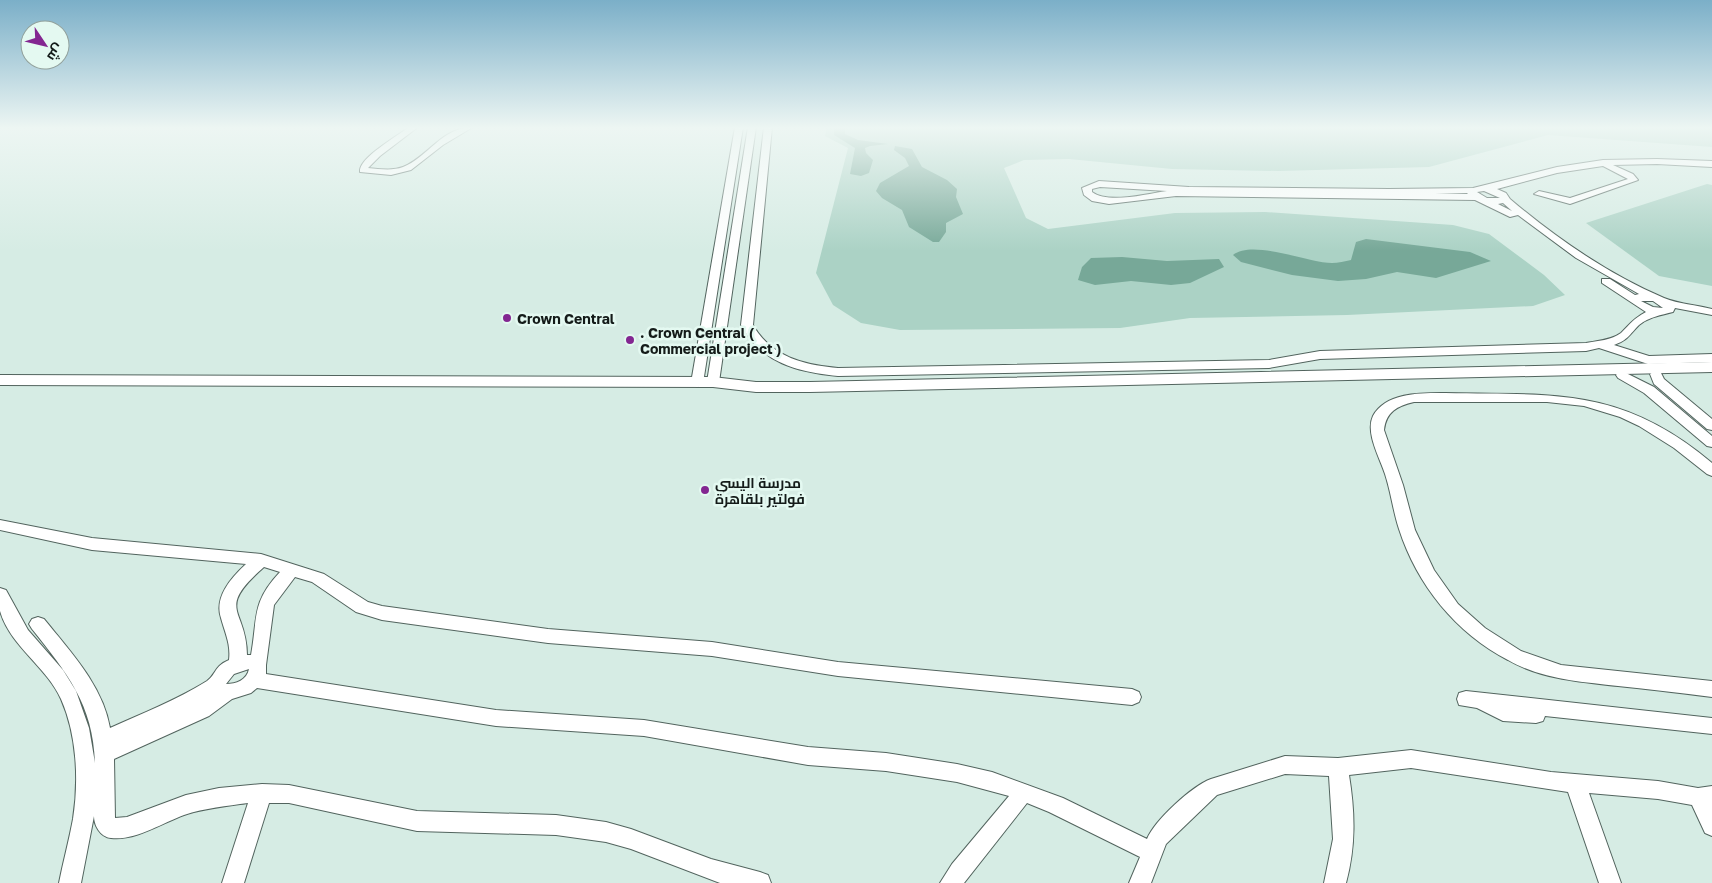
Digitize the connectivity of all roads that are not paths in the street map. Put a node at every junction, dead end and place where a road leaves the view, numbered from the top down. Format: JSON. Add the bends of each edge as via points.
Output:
{"nodes":[{"id":1,"x":363,"y":168,"type":"edge"},
{"id":2,"x":407,"y":168,"type":"edge"},
{"id":3,"x":731,"y":168,"type":"edge"},
{"id":4,"x":747,"y":168,"type":"edge"},
{"id":5,"x":764,"y":168,"type":"edge"},
{"id":6,"x":1568,"y":168,"type":"edge"},
{"id":7,"x":1590,"y":168,"type":"edge"},
{"id":8,"x":1613,"y":168,"type":"edge"},
{"id":9,"x":746,"y":175,"type":"junction"},
{"id":10,"x":730,"y":176,"type":"junction"},
{"id":11,"x":1483,"y":189,"type":"junction"},
{"id":12,"x":727,"y":191,"type":"junction"},
{"id":13,"x":743,"y":191,"type":"junction"},
{"id":14,"x":1277,"y":192,"type":"junction"},
{"id":15,"x":1539,"y":194,"type":"dead end"},
{"id":16,"x":1479,"y":196,"type":"junction"},
{"id":17,"x":1503,"y":197,"type":"junction"},
{"id":18,"x":1598,"y":270,"type":"junction"},
{"id":19,"x":1652,"y":298,"type":"junction"},
{"id":20,"x":1637,"y":302,"type":"junction"},
{"id":21,"x":1663,"y":308,"type":"junction"},
{"id":22,"x":1712,"y":312,"type":"edge"},
{"id":23,"x":1712,"y":317,"type":"edge"},
{"id":24,"x":1636,"y":322,"type":"junction"},
{"id":25,"x":1602,"y":345,"type":"junction"},
{"id":26,"x":1712,"y":358,"type":"edge"},
{"id":27,"x":1712,"y":367,"type":"edge"},
{"id":28,"x":1712,"y":373,"type":"edge"},
{"id":29,"x":1656,"y":374,"type":"junction"},
{"id":30,"x":1622,"y":375,"type":"junction"},
{"id":31,"x":0,"y":380,"type":"edge"},
{"id":32,"x":713,"y":382,"type":"junction"},
{"id":33,"x":697,"y":383,"type":"junction"},
{"id":34,"x":0,"y":390,"type":"edge"},
{"id":35,"x":1711,"y":437,"type":"edge"},
{"id":36,"x":1712,"y":470,"type":"edge"},
{"id":37,"x":0,"y":525,"type":"edge"},
{"id":38,"x":261,"y":560,"type":"junction"},
{"id":39,"x":293,"y":569,"type":"junction"},
{"id":40,"x":0,"y":594,"type":"edge"},
{"id":41,"x":38,"y":624,"type":"dead end"},
{"id":42,"x":262,"y":640,"type":"junction"},
{"id":43,"x":237,"y":656,"type":"junction"},
{"id":44,"x":255,"y":673,"type":"junction"},
{"id":45,"x":222,"y":688,"type":"junction"},
{"id":46,"x":1712,"y":689,"type":"edge"},
{"id":47,"x":1132,"y":697,"type":"dead end"},
{"id":48,"x":1712,"y":726,"type":"edge"},
{"id":49,"x":1712,"y":734,"type":"edge"},
{"id":50,"x":104,"y":747,"type":"junction"},
{"id":51,"x":1338,"y":767,"type":"junction"},
{"id":52,"x":1575,"y":784,"type":"junction"},
{"id":53,"x":1023,"y":792,"type":"junction"},
{"id":54,"x":262,"y":793,"type":"junction"},
{"id":55,"x":1705,"y":796,"type":"edge"},
{"id":56,"x":1712,"y":826,"type":"edge"},
{"id":57,"x":1152,"y":852,"type":"junction"},
{"id":58,"x":70,"y":883,"type":"edge"},
{"id":59,"x":233,"y":883,"type":"edge"},
{"id":60,"x":760,"y":883,"type":"edge"},
{"id":61,"x":951,"y":883,"type":"edge"},
{"id":62,"x":1140,"y":883,"type":"edge"},
{"id":63,"x":1335,"y":883,"type":"edge"},
{"id":64,"x":1610,"y":883,"type":"edge"}],
"edges":[{"from":1,"to":2,"type":"street","via":[[391,172]]},
{"from":3,"to":10,"type":"street"},
{"from":4,"to":9,"type":"street"},
{"from":5,"to":25,"type":"street","via":[[747,326],[756,343],[766,351],[810,368],[838,372],[1269,364],[1320,356]]},
{"from":6,"to":11,"type":"street"},
{"from":7,"to":17,"type":"street","via":[[1575,170]]},
{"from":8,"to":15,"type":"street","via":[[1634,180],[1570,200]]},
{"from":9,"to":10,"type":"street","via":[[739,178]]},
{"from":9,"to":13,"type":"street"},
{"from":10,"to":12,"type":"street"},
{"from":11,"to":16,"type":"street"},
{"from":11,"to":17,"type":"street"},
{"from":12,"to":13,"type":"street"},
{"from":12,"to":33,"type":"street"},
{"from":13,"to":32,"type":"street"},
{"from":14,"to":14,"type":"street","via":[[1099,184],[1087,188],[1087,193],[1095,198],[1109,201],[1157,194]]},
{"from":14,"to":16,"type":"street"},
{"from":16,"to":17,"type":"street"},
{"from":16,"to":18,"type":"street"},
{"from":17,"to":18,"type":"street"},
{"from":18,"to":19,"type":"street"},
{"from":18,"to":20,"type":"street"},
{"from":19,"to":20,"type":"street","via":[[1640,297]]},
{"from":19,"to":21,"type":"street"},
{"from":20,"to":21,"type":"street"},
{"from":20,"to":24,"type":"street"},
{"from":21,"to":22,"type":"street"},
{"from":21,"to":23,"type":"street"},
{"from":21,"to":24,"type":"street"},
{"from":24,"to":25,"type":"street","via":[[1624,336]]},
{"from":25,"to":26,"type":"street","via":[[1648,360]]},
{"from":27,"to":32,"type":"main road","via":[[878,386],[756,387]]},
{"from":28,"to":29,"type":"main road"},
{"from":29,"to":30,"type":"main road"},
{"from":29,"to":35,"type":"street","via":[[1658,381]]},
{"from":30,"to":34,"type":"main road","via":[[754,395],[282,389]]},
{"from":30,"to":35,"type":"street","via":[[1649,390]]},
{"from":31,"to":33,"type":"main road"},
{"from":32,"to":33,"type":"main road"},
{"from":36,"to":46,"type":"street","via":[[1686,448],[1654,428],[1595,404],[1563,399],[1414,398],[1385,409],[1377,422],[1407,530],[1427,573],[1452,609],[1478,633],[1515,656],[1561,672]]},
{"from":37,"to":38,"type":"street","via":[[92,544]]},
{"from":38,"to":39,"type":"street"},
{"from":38,"to":43,"type":"street","via":[[240,579],[228,602]]},
{"from":39,"to":42,"type":"street","via":[[268,601]]},
{"from":39,"to":47,"type":"street","via":[[318,578],[362,608],[382,613],[548,636],[712,648],[838,670]]},
{"from":40,"to":58,"type":"street","via":[[23,637],[64,688],[79,726],[85,792]]},
{"from":41,"to":50,"type":"street","via":[[85,685],[97,712]]},
{"from":42,"to":43,"type":"street"},
{"from":42,"to":44,"type":"street"},
{"from":43,"to":44,"type":"street","via":[[249,662]]},
{"from":43,"to":45,"type":"street","via":[[225,670]]},
{"from":44,"to":45,"type":"street","via":[[242,689]]},
{"from":44,"to":53,"type":"street","via":[[496,718],[644,728],[808,756],[921,766],[992,781]]},
{"from":45,"to":50,"type":"street","via":[[202,710]]},
{"from":48,"to":49,"type":"street","via":[[1474,700],[1503,713]]},
{"from":50,"to":54,"type":"street","via":[[104,822],[110,828],[127,827],[202,800]]},
{"from":51,"to":52,"type":"street","via":[[1411,759]]},
{"from":51,"to":57,"type":"street","via":[[1285,765],[1211,788],[1168,825]]},
{"from":51,"to":63,"type":"street","via":[[1345,828]]},
{"from":52,"to":55,"type":"street"},
{"from":52,"to":64,"type":"street"},
{"from":53,"to":57,"type":"street"},
{"from":53,"to":61,"type":"street","via":[[999,827]]},
{"from":54,"to":59,"type":"street"},
{"from":54,"to":60,"type":"street","via":[[298,795],[417,821],[556,825],[598,831],[630,839],[711,870]]},
{"from":55,"to":56,"type":"street"},
{"from":57,"to":62,"type":"street"}]}
